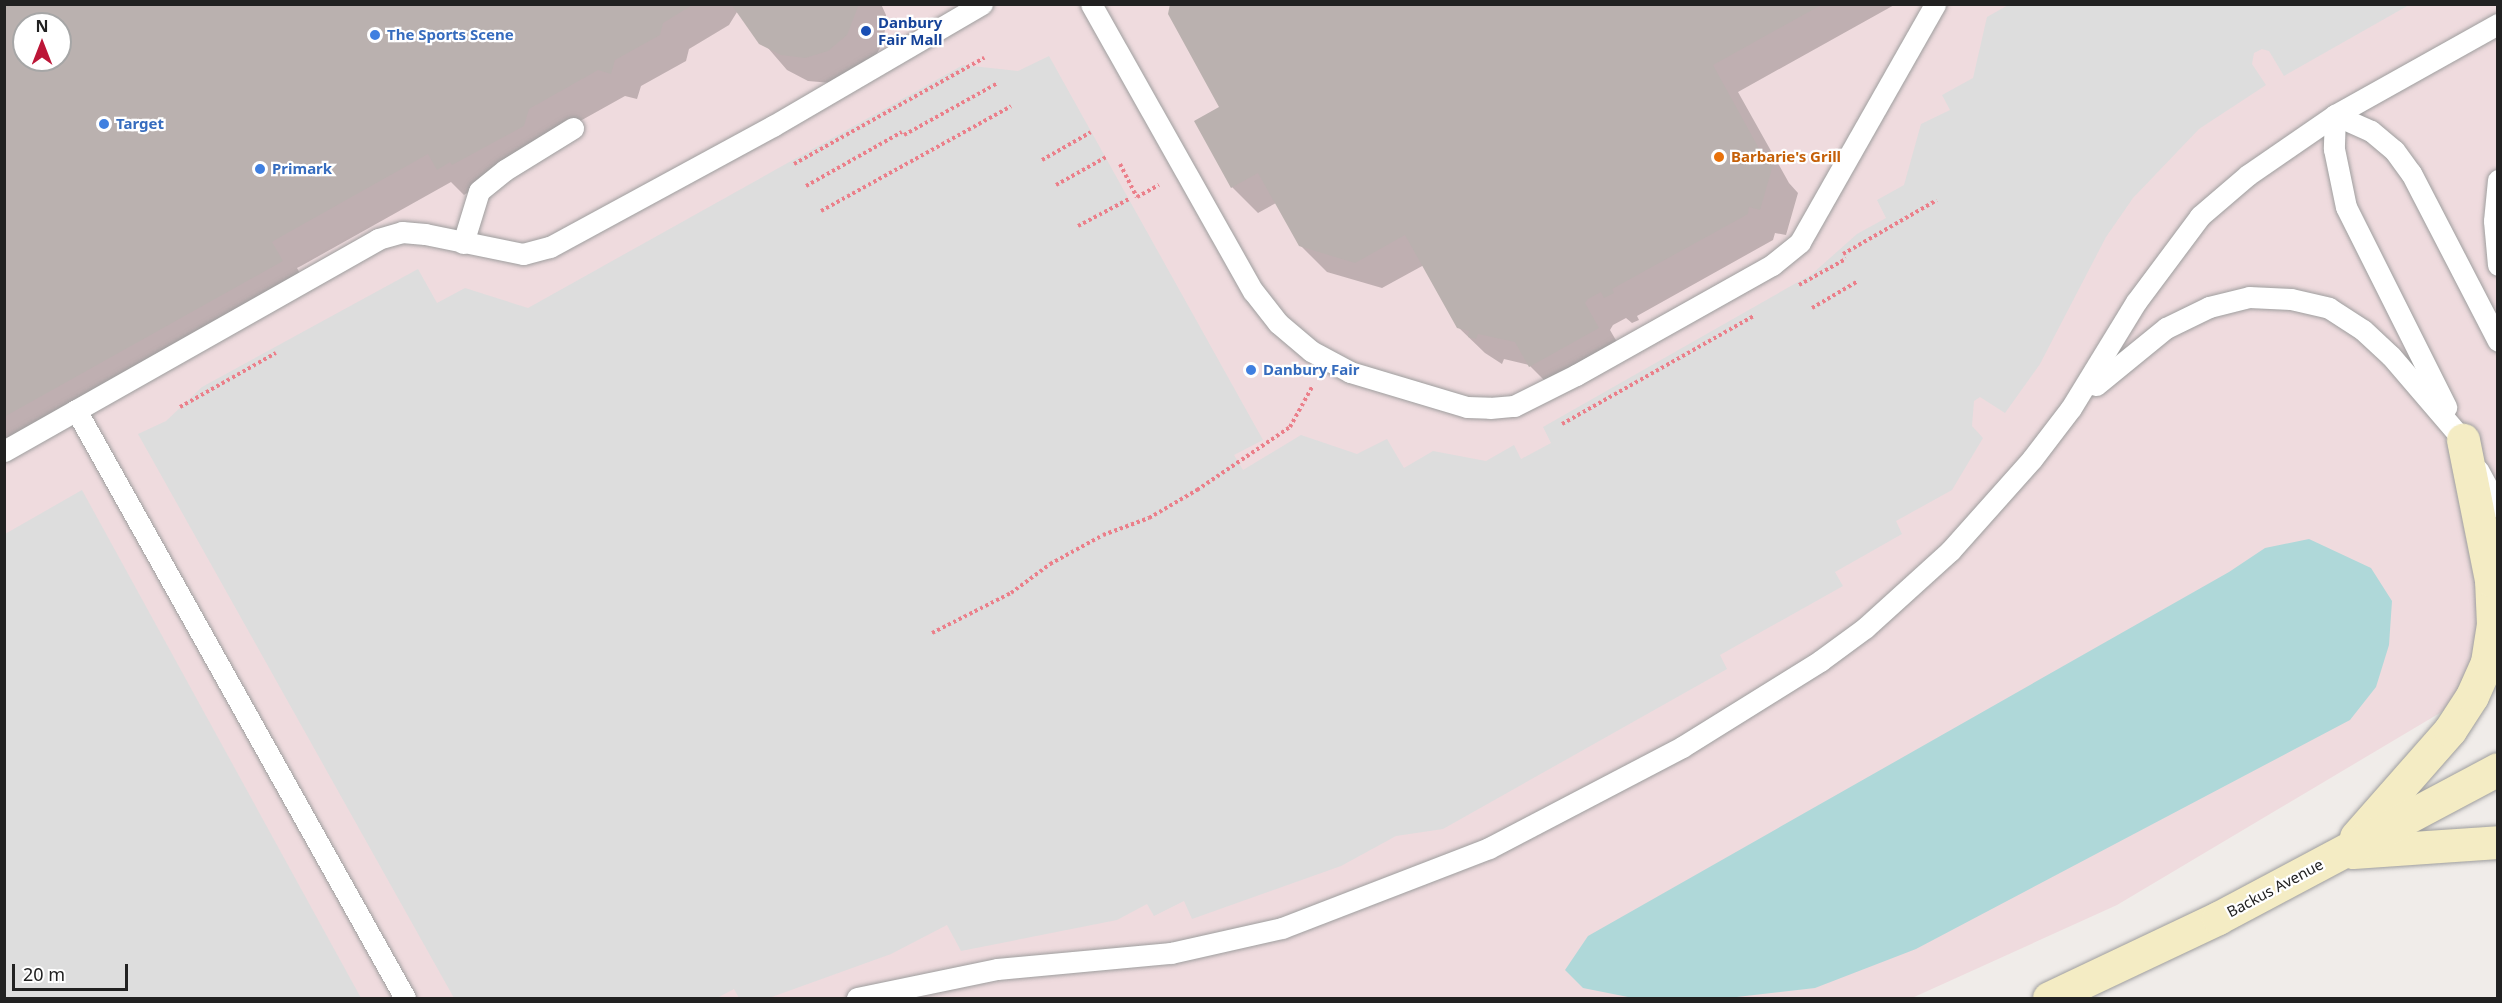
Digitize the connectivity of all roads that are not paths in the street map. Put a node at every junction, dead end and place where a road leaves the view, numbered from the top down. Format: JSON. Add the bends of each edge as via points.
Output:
{"nodes":[{"id":1,"x":982,"y":4,"type":"edge"},
{"id":2,"x":1091,"y":4,"type":"edge"},
{"id":3,"x":1935,"y":4,"type":"edge"},
{"id":4,"x":2498,"y":24,"type":"edge"},
{"id":5,"x":2335,"y":115,"type":"junction"},
{"id":6,"x":573,"y":128,"type":"dead end"},
{"id":7,"x":2498,"y":180,"type":"edge"},
{"id":8,"x":463,"y":243,"type":"junction"},
{"id":9,"x":2498,"y":265,"type":"edge"},
{"id":10,"x":2498,"y":341,"type":"edge"},
{"id":11,"x":2071,"y":408,"type":"junction"},
{"id":12,"x":76,"y":410,"type":"junction"},
{"id":13,"x":2463,"y":440,"type":"junction"},
{"id":14,"x":4,"y":451,"type":"edge"},
{"id":15,"x":2498,"y":507,"type":"edge"},
{"id":16,"x":2498,"y":769,"type":"edge"},
{"id":17,"x":2498,"y":842,"type":"edge"},
{"id":18,"x":2343,"y":852,"type":"junction"},
{"id":19,"x":405,"y":999,"type":"edge"},
{"id":20,"x":857,"y":999,"type":"edge"},
{"id":21,"x":2049,"y":999,"type":"edge"}],
"edges":[{"from":1,"to":8,"type":"lane","via":[[773,126],[550,247],[523,254]]},
{"from":2,"to":3,"type":"lane","via":[[1253,291],[1278,322],[1311,351],[1350,372],[1467,407],[1490,408],[1514,406],[1576,375],[1772,265],[1800,242]]},
{"from":4,"to":5,"type":"lane"},
{"from":5,"to":10,"type":"lane","via":[[2371,131],[2400,158]]},
{"from":5,"to":11,"type":"lane","via":[[2248,175],[2200,216],[2136,302]]},
{"from":5,"to":13,"type":"lane","via":[[2334,149],[2346,207]]},
{"from":6,"to":8,"type":"lane","via":[[479,191]]},
{"from":7,"to":9,"type":"lane","via":[[2494,221]]},
{"from":8,"to":12,"type":"lane","via":[[402,232],[378,239]]},
{"from":11,"to":13,"type":"lane","via":[[2124,358],[2209,307],[2249,297],[2291,299],[2329,308],[2363,330],[2391,356]]},
{"from":11,"to":20,"type":"lane","via":[[1958,543],[1865,628],[1776,692],[1538,825],[1439,870],[1282,928],[1171,953],[997,969]]},
{"from":12,"to":14,"type":"lane"},
{"from":12,"to":19,"type":"lane"},
{"from":13,"to":15,"type":"lane"},
{"from":13,"to":18,"type":"main road","via":[[2491,580],[2493,624],[2487,662],[2472,696],[2450,730]]},
{"from":16,"to":18,"type":"main road","name":"Backus Avenue"},
{"from":17,"to":18,"type":"main road"},
{"from":18,"to":21,"type":"main road","name":"Backus Avenue","via":[[2218,918]]}]}
